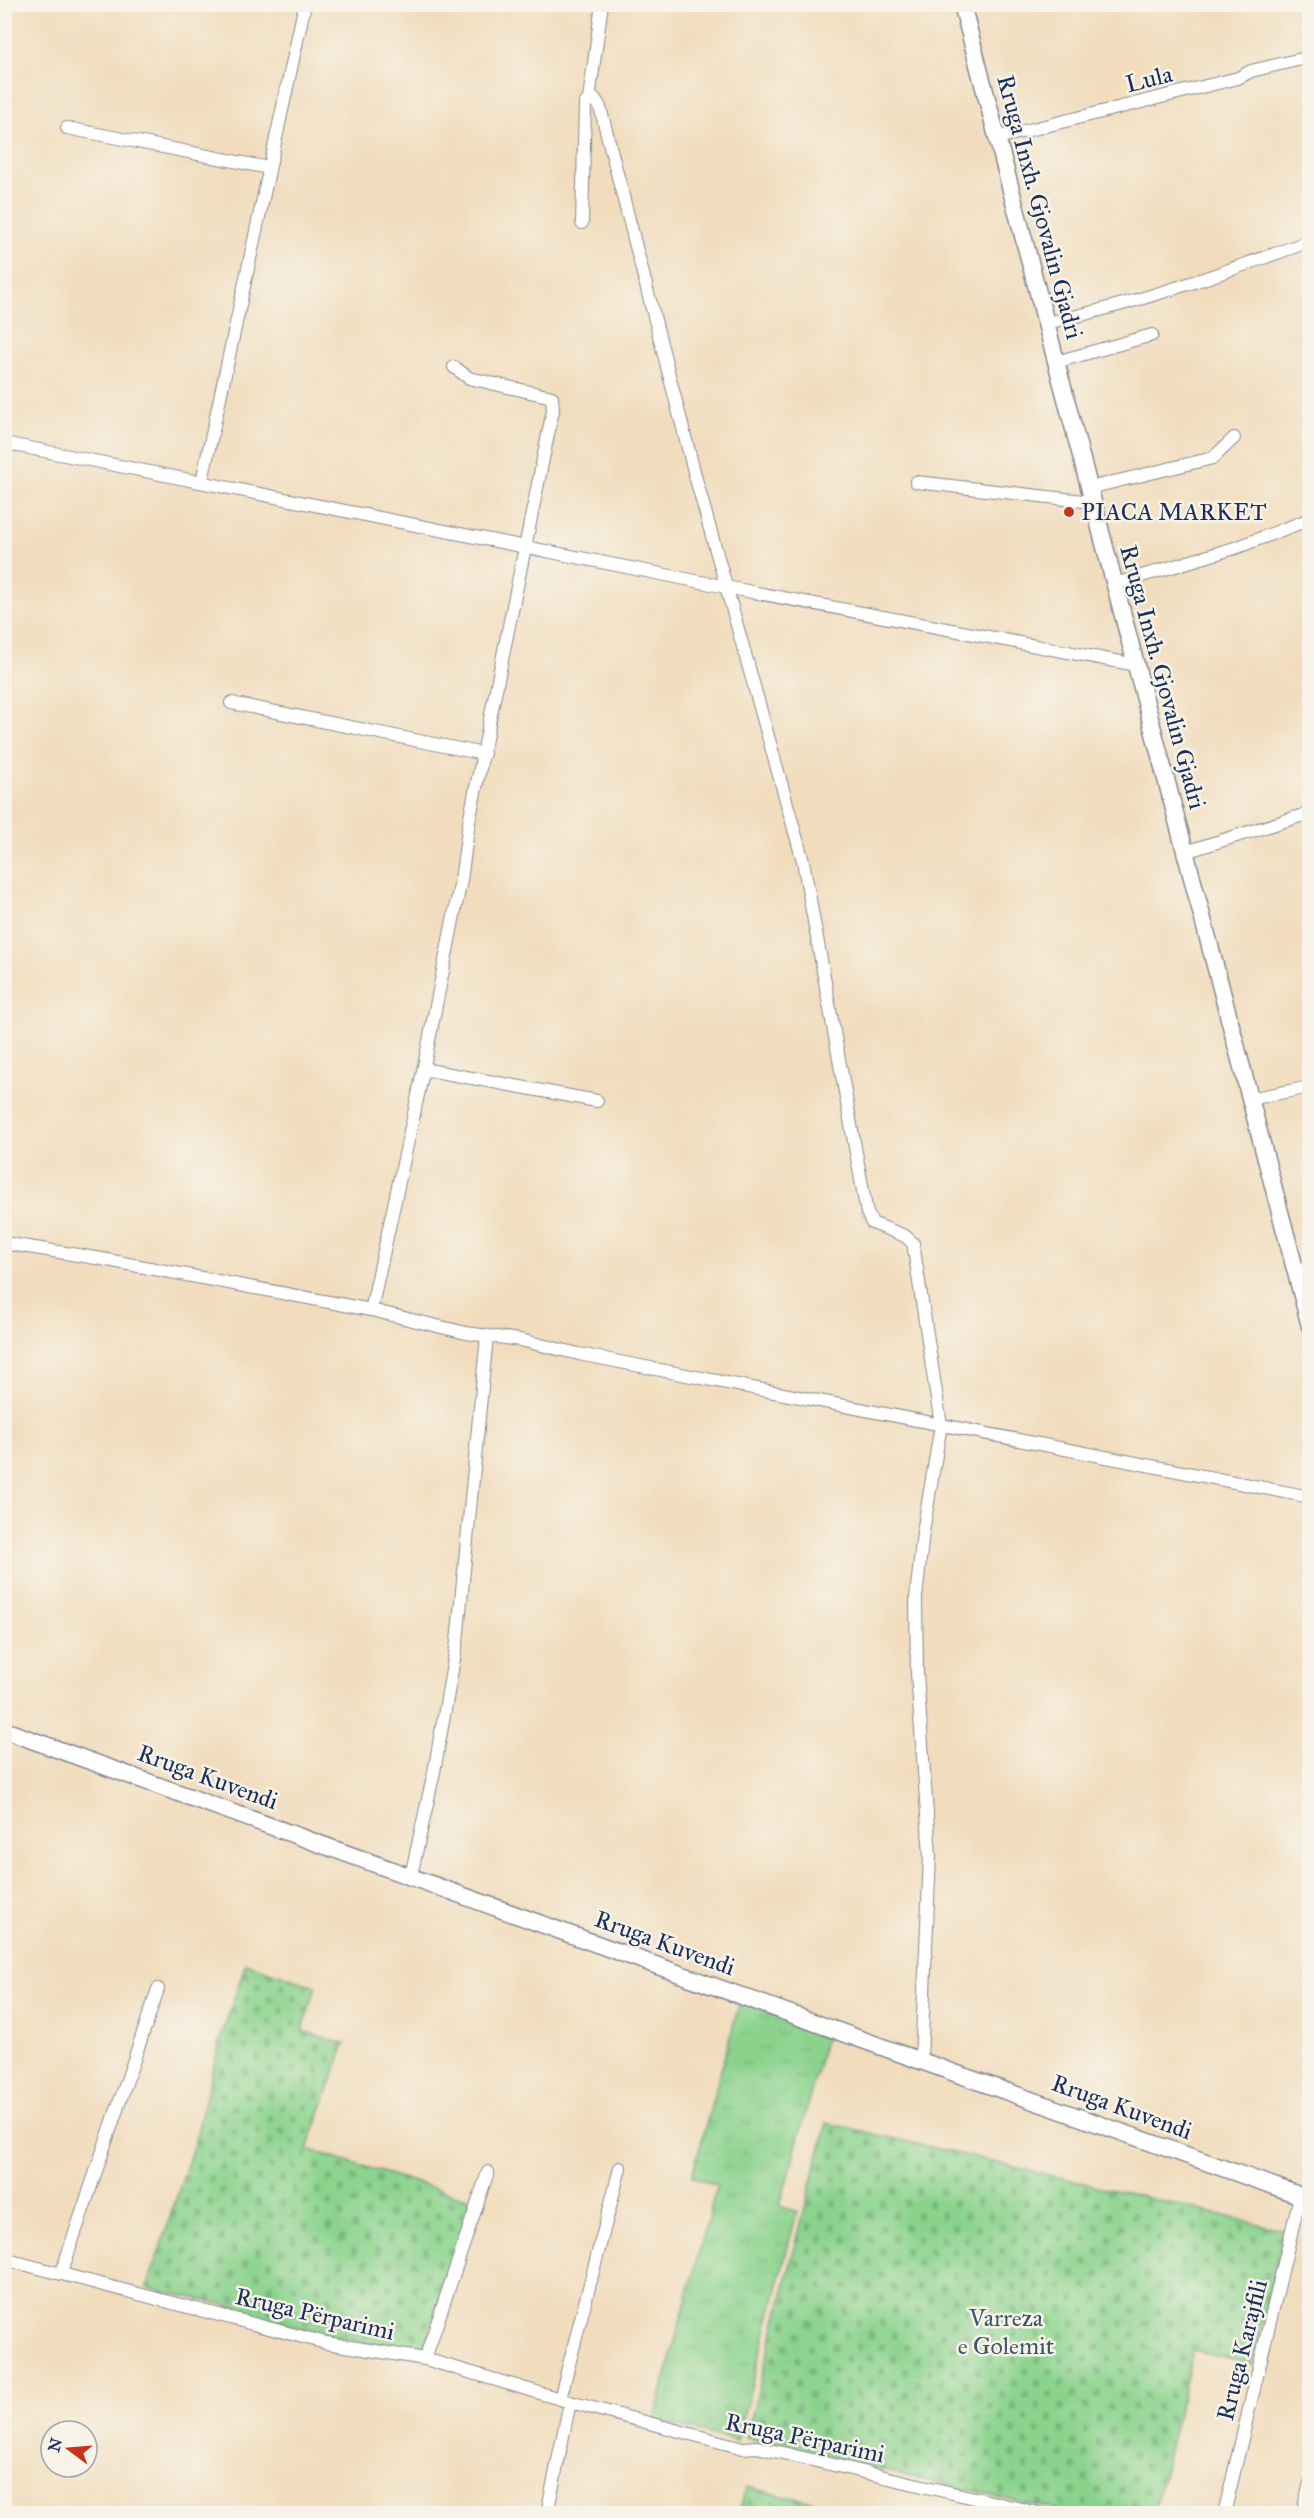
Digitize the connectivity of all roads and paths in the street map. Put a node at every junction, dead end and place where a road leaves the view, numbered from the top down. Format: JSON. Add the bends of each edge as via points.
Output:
{"nodes":[{"id":1,"x":305,"y":4,"type":"edge"},
{"id":2,"x":602,"y":4,"type":"edge"},
{"id":3,"x":962,"y":4,"type":"edge"},
{"id":4,"x":1310,"y":57,"type":"edge"},
{"id":5,"x":589,"y":99,"type":"junction"},
{"id":6,"x":67,"y":128,"type":"dead end"},
{"id":7,"x":997,"y":138,"type":"junction"},
{"id":8,"x":269,"y":168,"type":"junction"},
{"id":9,"x":582,"y":223,"type":"dead end"},
{"id":10,"x":1310,"y":241,"type":"edge"},
{"id":11,"x":1046,"y":323,"type":"junction"},
{"id":12,"x":1152,"y":335,"type":"dead end"},
{"id":13,"x":1056,"y":362,"type":"junction"},
{"id":14,"x":454,"y":367,"type":"dead end"},
{"id":15,"x":1234,"y":438,"type":"dead end"},
{"id":16,"x":4,"y":443,"type":"edge"},
{"id":17,"x":202,"y":482,"type":"junction"},
{"id":18,"x":916,"y":482,"type":"dead end"},
{"id":19,"x":1091,"y":495,"type":"junction"},
{"id":20,"x":1310,"y":519,"type":"edge"},
{"id":21,"x":526,"y":547,"type":"junction"},
{"id":22,"x":1115,"y":584,"type":"junction"},
{"id":23,"x":726,"y":587,"type":"junction"},
{"id":24,"x":1136,"y":665,"type":"junction"},
{"id":25,"x":231,"y":703,"type":"dead end"},
{"id":26,"x":484,"y":754,"type":"junction"},
{"id":27,"x":1310,"y":813,"type":"edge"},
{"id":28,"x":1185,"y":852,"type":"junction"},
{"id":29,"x":423,"y":1069,"type":"junction"},
{"id":30,"x":1310,"y":1088,"type":"edge"},
{"id":31,"x":1250,"y":1099,"type":"junction"},
{"id":32,"x":597,"y":1101,"type":"dead end"},
{"id":33,"x":4,"y":1243,"type":"edge"},
{"id":34,"x":1305,"y":1291,"type":"edge"},
{"id":35,"x":372,"y":1310,"type":"junction"},
{"id":36,"x":1310,"y":1326,"type":"edge"},
{"id":37,"x":487,"y":1336,"type":"junction"},
{"id":38,"x":941,"y":1425,"type":"junction"},
{"id":39,"x":1310,"y":1497,"type":"edge"},
{"id":40,"x":4,"y":1730,"type":"edge"},
{"id":41,"x":411,"y":1875,"type":"junction"},
{"id":42,"x":158,"y":1989,"type":"dead end"},
{"id":43,"x":921,"y":2061,"type":"junction"},
{"id":44,"x":620,"y":2168,"type":"dead end"},
{"id":45,"x":488,"y":2172,"type":"dead end"},
{"id":46,"x":1305,"y":2198,"type":"edge"},
{"id":47,"x":4,"y":2259,"type":"edge"},
{"id":48,"x":61,"y":2274,"type":"junction"},
{"id":49,"x":425,"y":2359,"type":"junction"},
{"id":50,"x":565,"y":2401,"type":"junction"},
{"id":51,"x":1310,"y":2482,"type":"edge"},
{"id":52,"x":547,"y":2514,"type":"edge"},
{"id":53,"x":1042,"y":2514,"type":"edge"},
{"id":54,"x":1224,"y":2514,"type":"edge"},
{"id":55,"x":1302,"y":2514,"type":"edge"}],
"edges":[{"from":1,"to":8,"type":"street"},
{"from":2,"to":5,"type":"street"},
{"from":3,"to":7,"type":"street","name":"Rruga Inxh. Gjovalin Gjadri"},
{"from":4,"to":7,"type":"street","name":"Lula"},
{"from":5,"to":9,"type":"street","via":[[585,104]]},
{"from":5,"to":23,"type":"street","via":[[595,99],[600,107]]},
{"from":6,"to":8,"type":"street"},
{"from":7,"to":11,"type":"street","name":"Rruga Inxh. Gjovalin Gjadri"},
{"from":8,"to":17,"type":"street"},
{"from":10,"to":11,"type":"street","via":[[1090,314]]},
{"from":11,"to":13,"type":"street","name":"Rruga Inxh. Gjovalin Gjadri"},
{"from":12,"to":13,"type":"street"},
{"from":13,"to":19,"type":"street","name":"Rruga Inxh. Gjovalin Gjadri"},
{"from":14,"to":21,"type":"street","via":[[469,378],[552,396],[551,421]]},
{"from":15,"to":19,"type":"street","via":[[1212,458]]},
{"from":16,"to":17,"type":"street"},
{"from":17,"to":21,"type":"street"},
{"from":18,"to":19,"type":"street"},
{"from":19,"to":22,"type":"street","name":"Rruga Inxh. Gjovalin Gjadri"},
{"from":20,"to":22,"type":"street","via":[[1238,547]]},
{"from":21,"to":23,"type":"street"},
{"from":21,"to":26,"type":"street"},
{"from":22,"to":24,"type":"street","name":"Rruga Inxh. Gjovalin Gjadri"},
{"from":23,"to":24,"type":"street"},
{"from":23,"to":38,"type":"street","via":[[803,861],[867,1213],[872,1223],[913,1243]]},
{"from":24,"to":28,"type":"street","name":"Rruga Inxh. Gjovalin Gjadri"},
{"from":25,"to":26,"type":"street"},
{"from":26,"to":29,"type":"street"},
{"from":27,"to":28,"type":"street"},
{"from":28,"to":31,"type":"street","name":"Rruga Inxh. Gjovalin Gjadri"},
{"from":29,"to":32,"type":"street"},
{"from":29,"to":35,"type":"street"},
{"from":30,"to":31,"type":"street"},
{"from":31,"to":34,"type":"street","name":"Rruga Inxh. Gjovalin Gjadri"},
{"from":33,"to":35,"type":"street"},
{"from":34,"to":36,"type":"street","name":"Rruga Inxh. Gjovalin Gjadri"},
{"from":35,"to":37,"type":"street"},
{"from":37,"to":38,"type":"street"},
{"from":37,"to":41,"type":"street","via":[[457,1642]]},
{"from":38,"to":39,"type":"street"},
{"from":38,"to":43,"type":"street","via":[[916,1598],[917,1674],[930,1856]]},
{"from":40,"to":41,"type":"street","name":"Rruga Kuvendi"},
{"from":41,"to":43,"type":"street","name":"Rruga Kuvendi"},
{"from":42,"to":48,"type":"street"},
{"from":43,"to":46,"type":"street","name":"Rruga Kuvendi"},
{"from":44,"to":50,"type":"street"},
{"from":45,"to":49,"type":"street"},
{"from":46,"to":54,"type":"street","name":"Rruga Karajfili"},
{"from":47,"to":48,"type":"street","name":"Rruga Përparimi"},
{"from":48,"to":49,"type":"street","name":"Rruga Përparimi","via":[[326,2343]]},
{"from":49,"to":50,"type":"street","name":"Rruga Përparimi"},
{"from":50,"to":52,"type":"street"},
{"from":50,"to":53,"type":"street","name":"Rruga Përparimi","via":[[742,2448],[757,2447]]},
{"from":51,"to":55,"type":"street"}]}
